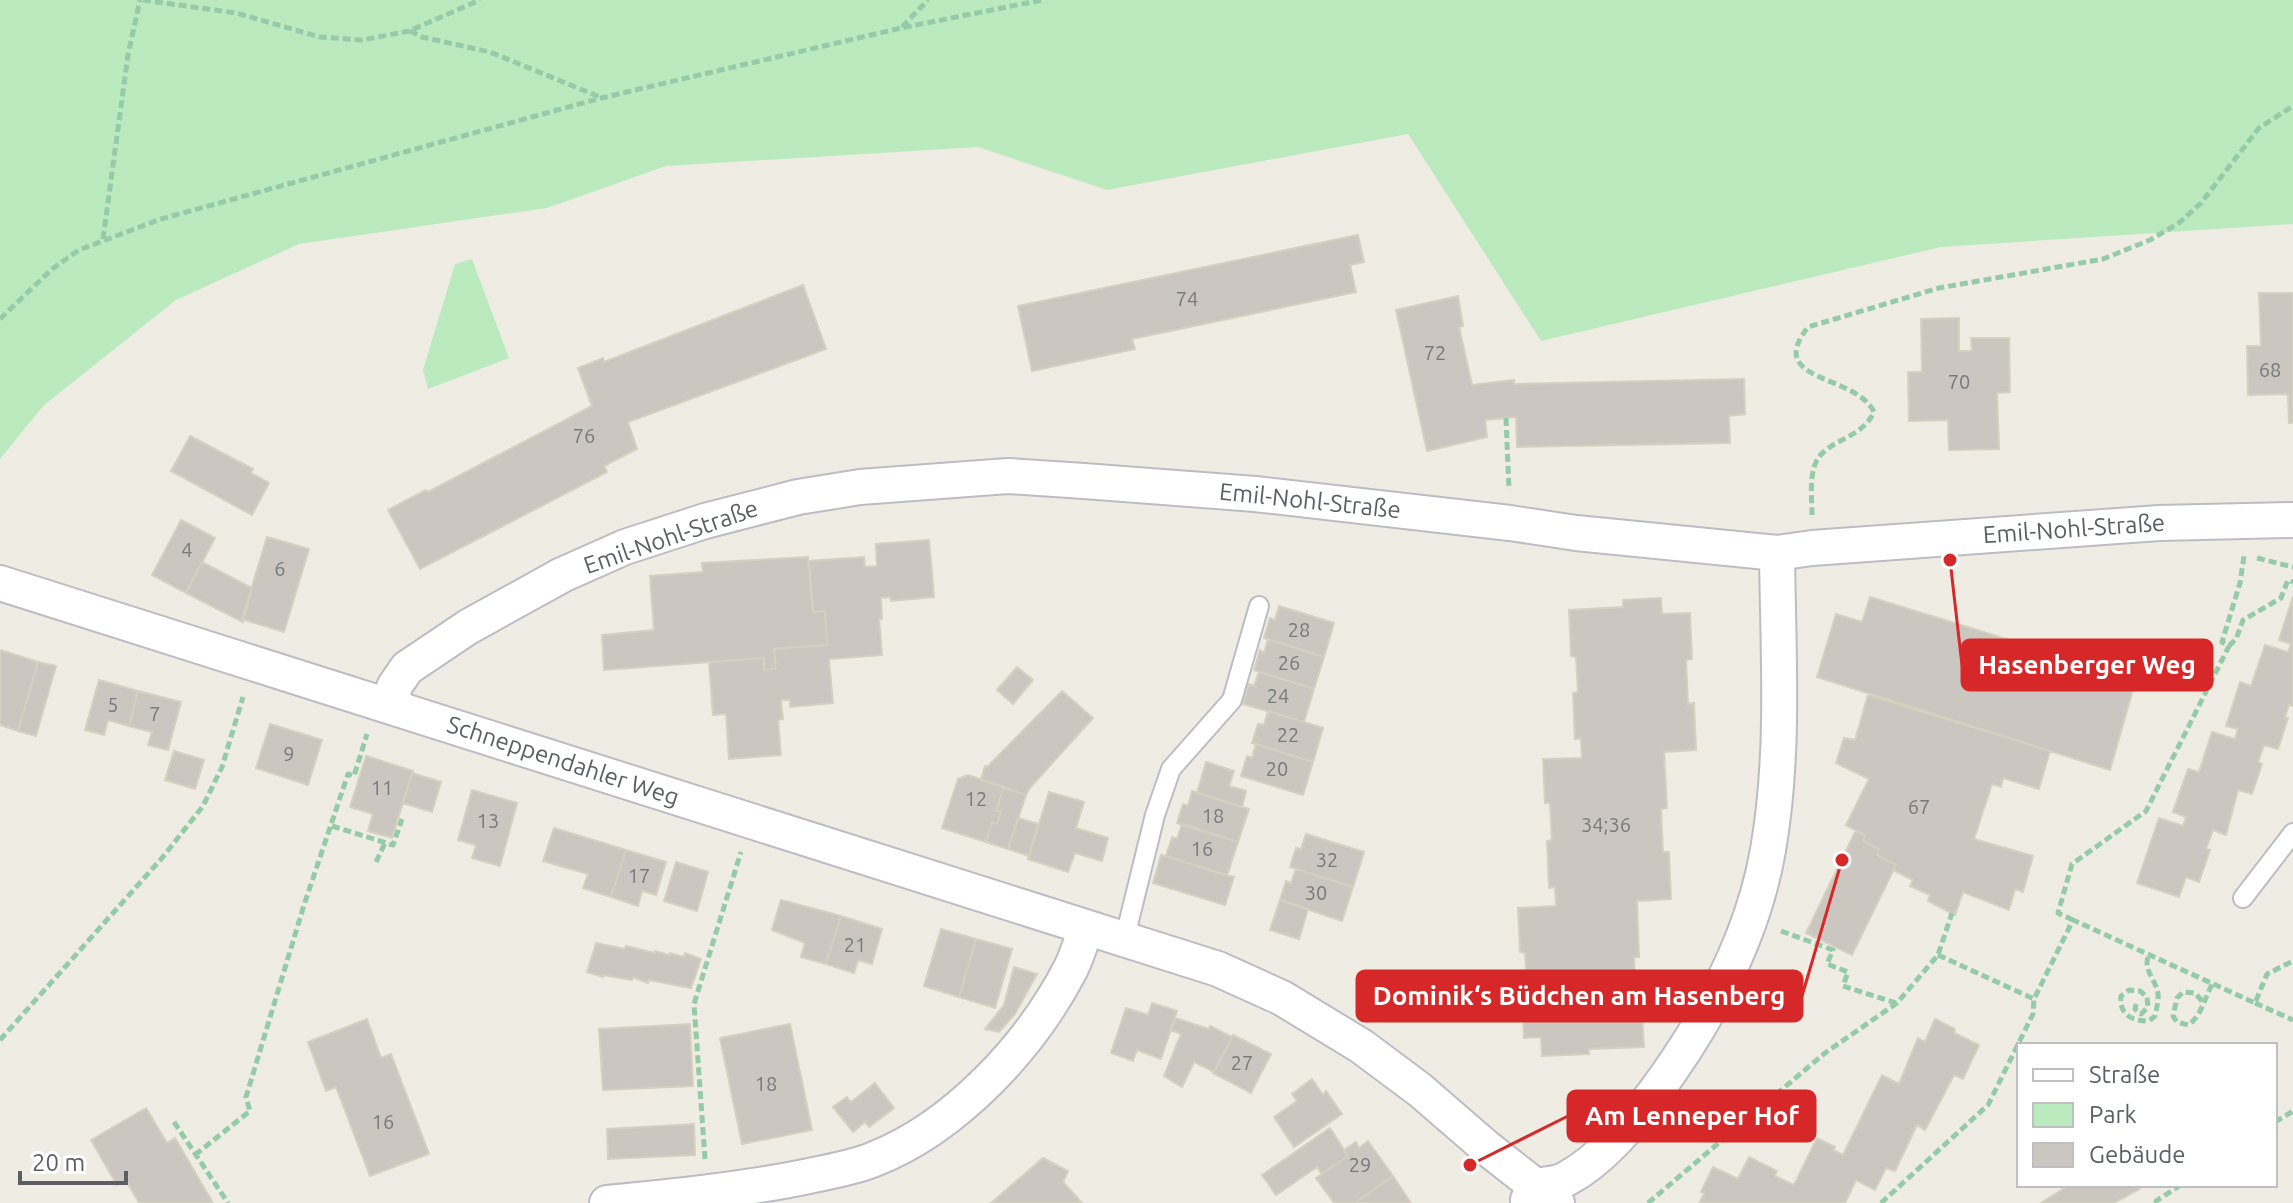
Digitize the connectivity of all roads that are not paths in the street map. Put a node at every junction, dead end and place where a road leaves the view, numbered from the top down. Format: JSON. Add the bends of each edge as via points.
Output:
{"nodes":[{"id":1,"x":2293,"y":520,"type":"edge"},
{"id":2,"x":1777,"y":553,"type":"junction"},
{"id":3,"x":0,"y":583,"type":"edge"},
{"id":4,"x":1259,"y":606,"type":"dead end"},
{"id":5,"x":393,"y":706,"type":"junction"},
{"id":6,"x":2293,"y":833,"type":"edge"},
{"id":7,"x":2243,"y":898,"type":"dead end"},
{"id":8,"x":1086,"y":928,"type":"junction"},
{"id":9,"x":1124,"y":941,"type":"junction"},
{"id":10,"x":1540,"y":1197,"type":"edge"},
{"id":11,"x":607,"y":1203,"type":"edge"}],
"edges":[{"from":1,"to":2,"type":"street","name":"Emil-Nohl-Straße","via":[[2159,523]]},
{"from":2,"to":5,"type":"street","name":"Emil-Nohl-Straße","via":[[1255,494],[1008,476],[844,489],[705,521],[562,575],[407,668],[394,687]]},
{"from":2,"to":10,"type":"street","via":[[1777,772],[1768,853],[1748,919],[1702,1021],[1647,1103],[1589,1164]]},
{"from":3,"to":5,"type":"street","name":"Schneppendahler Weg"},
{"from":4,"to":9,"type":"lane","via":[[1232,700],[1171,769]]},
{"from":5,"to":8,"type":"street","name":"Schneppendahler Weg"},
{"from":6,"to":7,"type":"lane"},
{"from":8,"to":9,"type":"street","name":"Schneppendahler Weg"},
{"from":8,"to":11,"type":"street","via":[[1047,1008],[1004,1065],[967,1101],[917,1136],[873,1160],[819,1174]]},
{"from":9,"to":10,"type":"street","name":"Schneppendahler Weg","via":[[1218,969],[1317,1018],[1420,1090]]}]}
